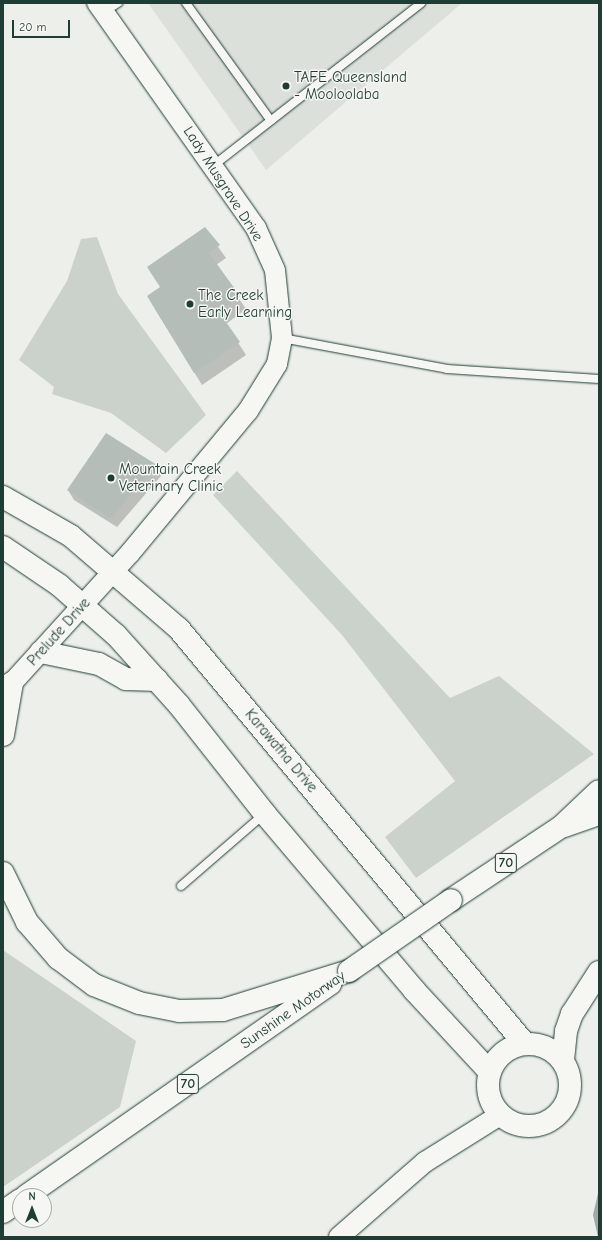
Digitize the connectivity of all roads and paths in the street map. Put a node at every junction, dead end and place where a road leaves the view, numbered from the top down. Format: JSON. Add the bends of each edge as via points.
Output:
{"nodes":[{"id":1,"x":186,"y":3,"type":"edge"},
{"id":2,"x":421,"y":3,"type":"edge"},
{"id":3,"x":106,"y":6,"type":"edge"},
{"id":4,"x":271,"y":120,"type":"junction"},
{"id":5,"x":214,"y":165,"type":"junction"},
{"id":6,"x":282,"y":338,"type":"junction"},
{"id":7,"x":599,"y":378,"type":"edge"},
{"id":8,"x":3,"y":497,"type":"edge"},
{"id":9,"x":3,"y":547,"type":"edge"},
{"id":10,"x":114,"y":571,"type":"junction"},
{"id":11,"x":84,"y":605,"type":"junction"},
{"id":12,"x":41,"y":652,"type":"junction"},
{"id":13,"x":157,"y":680,"type":"junction"},
{"id":14,"x":8,"y":688,"type":"edge"},
{"id":15,"x":3,"y":736,"type":"edge"},
{"id":16,"x":599,"y":792,"type":"edge"},
{"id":17,"x":265,"y":814,"type":"junction"},
{"id":18,"x":599,"y":814,"type":"edge"},
{"id":19,"x":561,"y":826,"type":"junction"},
{"id":20,"x":3,"y":873,"type":"edge"},
{"id":21,"x":181,"y":886,"type":"dead end"},
{"id":22,"x":3,"y":910,"type":"edge"},
{"id":23,"x":27,"y":922,"type":"junction"},
{"id":24,"x":349,"y":971,"type":"junction"},
{"id":25,"x":599,"y":972,"type":"edge"},
{"id":26,"x":524,"y":1043,"type":"junction"},
{"id":27,"x":563,"y":1060,"type":"junction"},
{"id":28,"x":489,"y":1072,"type":"junction"},
{"id":29,"x":500,"y":1115,"type":"junction"},
{"id":30,"x":37,"y":1188,"type":"edge"},
{"id":31,"x":12,"y":1206,"type":"edge"},
{"id":32,"x":3,"y":1212,"type":"edge"},
{"id":33,"x":339,"y":1237,"type":"edge"}],
"edges":[{"from":1,"to":4,"type":"lane"},
{"from":2,"to":4,"type":"lane"},
{"from":3,"to":5,"type":"street","name":"Lady Musgrave Drive"},
{"from":4,"to":5,"type":"lane"},
{"from":5,"to":6,"type":"street","name":"Lady Musgrave Drive","via":[[256,228],[274,270]]},
{"from":6,"to":7,"type":"lane","via":[[447,369]]},
{"from":6,"to":10,"type":"street","name":"Lady Musgrave Drive","via":[[277,364],[261,394]]},
{"from":8,"to":10,"type":"main road","name":"Karawatha Drive","via":[[71,536]]},
{"from":9,"to":11,"type":"main road"},
{"from":10,"to":11,"type":"street","name":"Prelude Drive"},
{"from":10,"to":26,"type":"main road","name":"Karawatha Drive","via":[[174,624],[202,655]]},
{"from":11,"to":12,"type":"street","name":"Prelude Drive"},
{"from":11,"to":13,"type":"main road"},
{"from":12,"to":13,"type":"main road","via":[[93,662],[126,679]]},
{"from":12,"to":14,"type":"street","name":"Prelude Drive"},
{"from":13,"to":17,"type":"main road"},
{"from":14,"to":15,"type":"main road"},
{"from":16,"to":19,"type":"main road","name":"Sunshine Motorway","number":"70"},
{"from":17,"to":21,"type":"lane"},
{"from":17,"to":28,"type":"main road","via":[[414,990]]},
{"from":18,"to":19,"type":"main road","name":"Sunshine Motorway","number":"70"},
{"from":19,"to":24,"type":"main road","name":"Sunshine Motorway","number":"70","bridge":true},
{"from":20,"to":23,"type":"main road"},
{"from":22,"to":23,"type":"main road"},
{"from":23,"to":24,"type":"main road","via":[[58,958],[94,985],[139,1003],[179,1011],[243,1006]]},
{"from":24,"to":30,"type":"main road","name":"Sunshine Motorway","number":"70"},
{"from":25,"to":27,"type":"main road","via":[[572,1014],[566,1031]]},
{"from":26,"to":27,"type":"main road","via":[[552,1050]]},
{"from":26,"to":28,"type":"main road","via":[[507,1049]]},
{"from":27,"to":29,"type":"main road","via":[[571,1087],[568,1102],[558,1114],[532,1126],[517,1125]]},
{"from":28,"to":29,"type":"main road","via":[[487,1089]]},
{"from":29,"to":33,"type":"street","via":[[425,1162]]},
{"from":31,"to":32,"type":"main road"}]}
